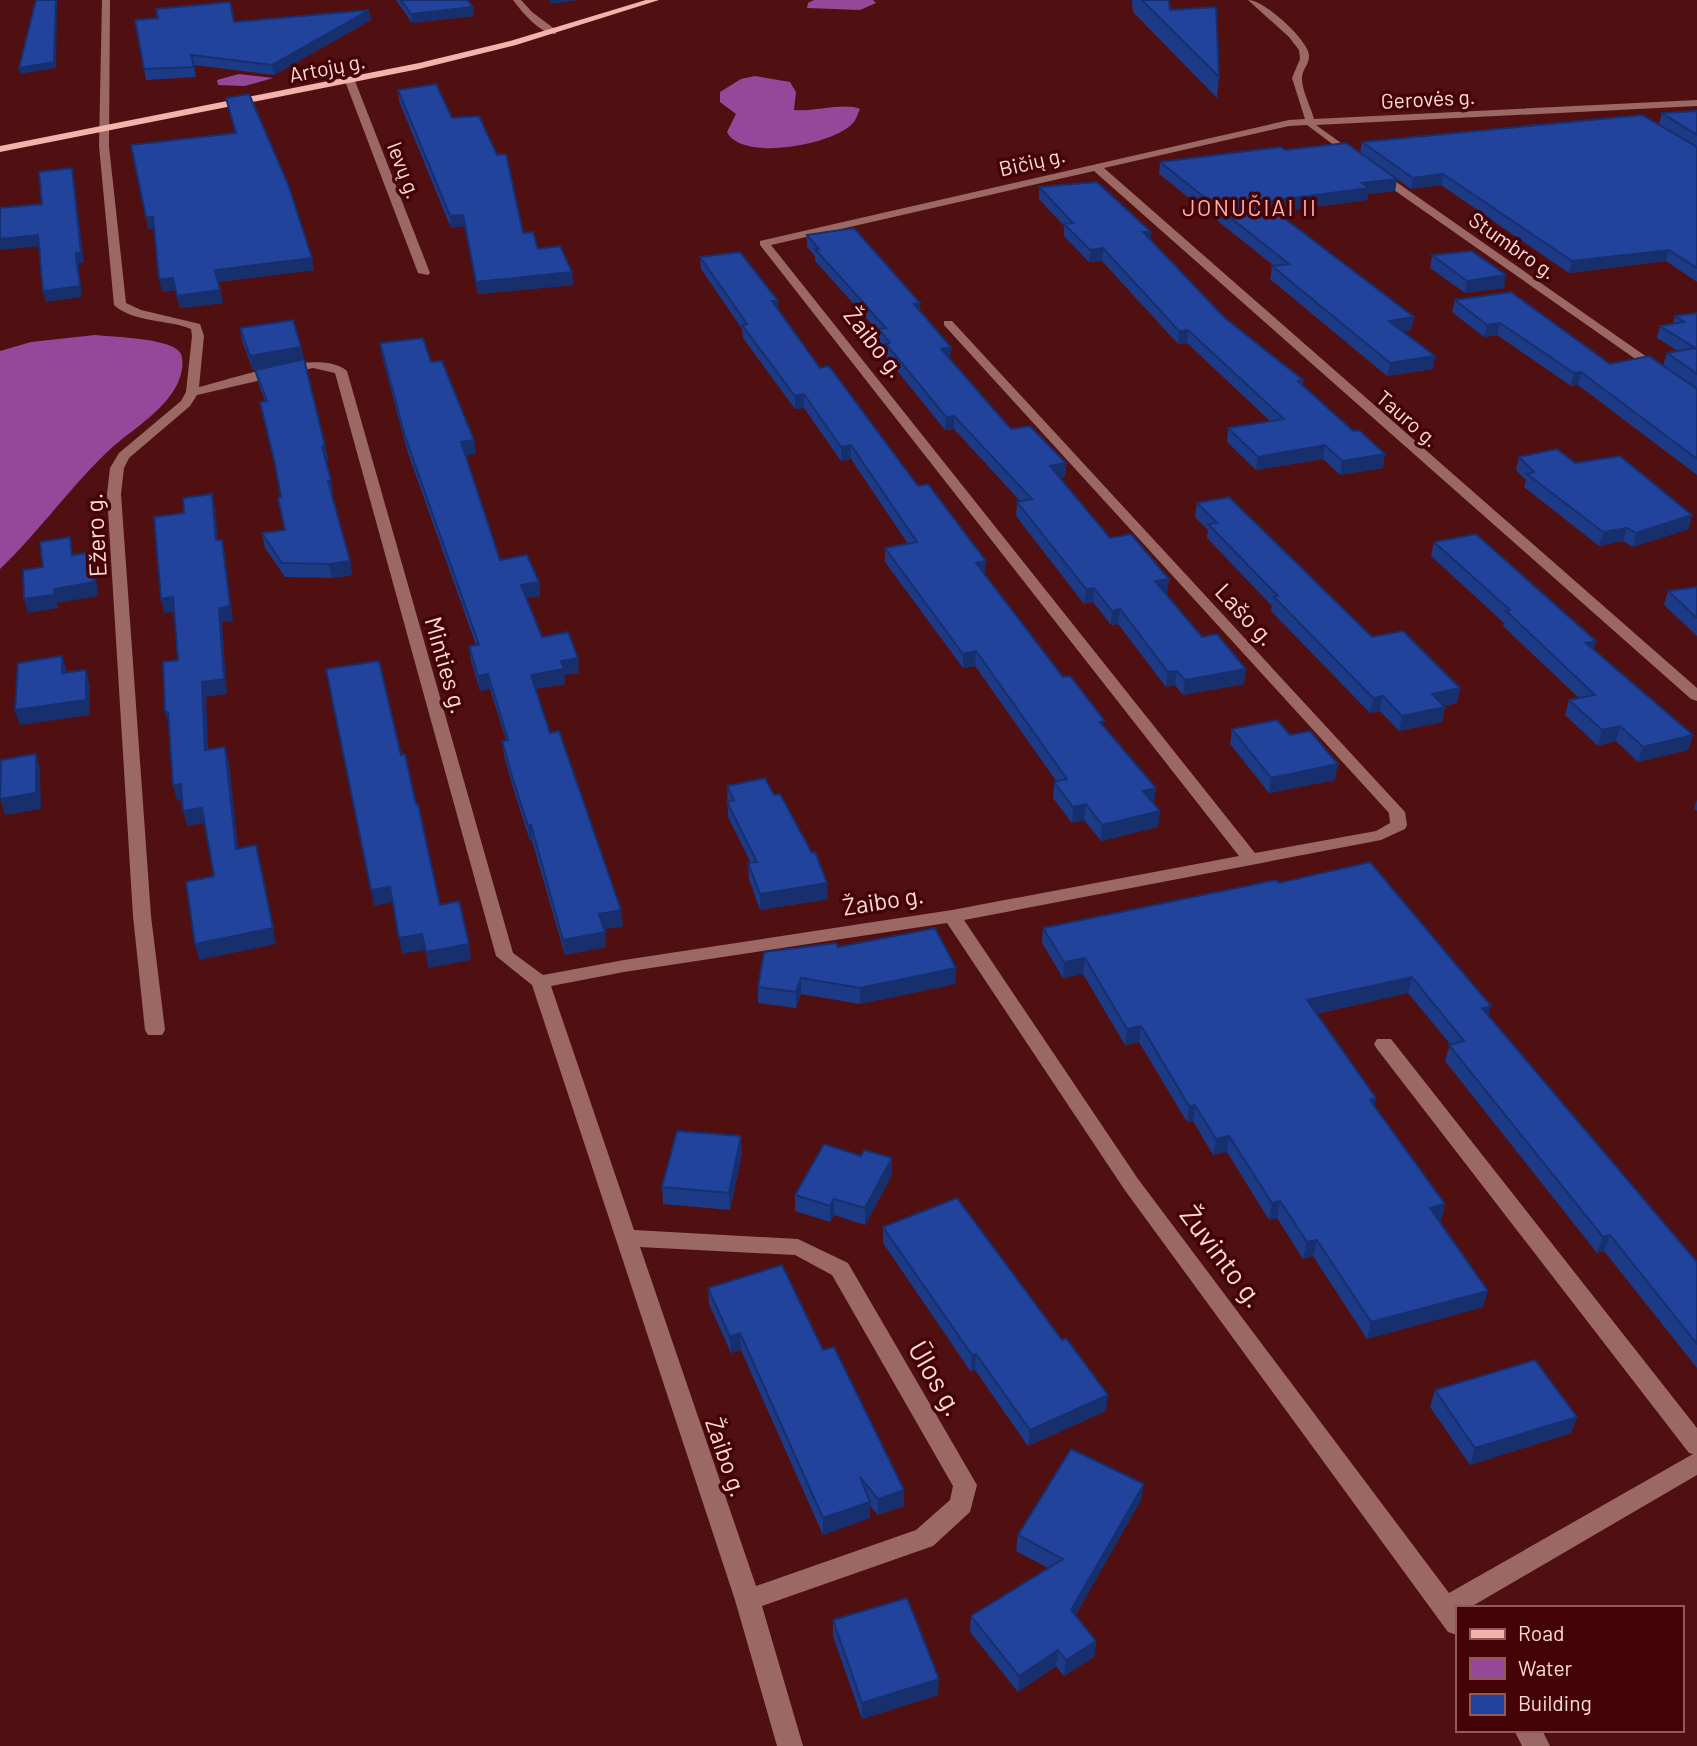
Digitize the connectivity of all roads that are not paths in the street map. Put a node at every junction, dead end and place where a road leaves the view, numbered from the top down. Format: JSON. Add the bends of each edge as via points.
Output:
{"nodes":[{"id":1,"x":106,"y":0,"type":"edge"},
{"id":2,"x":517,"y":0,"type":"edge"},
{"id":3,"x":655,"y":0,"type":"edge"},
{"id":4,"x":1252,"y":0,"type":"edge"},
{"id":5,"x":553,"y":32,"type":"junction"},
{"id":6,"x":350,"y":81,"type":"junction"},
{"id":7,"x":1697,"y":103,"type":"edge"},
{"id":8,"x":1620,"y":107,"type":"junction"},
{"id":9,"x":1636,"y":117,"type":"edge"},
{"id":10,"x":1310,"y":122,"type":"junction"},
{"id":11,"x":107,"y":128,"type":"junction"},
{"id":12,"x":0,"y":149,"type":"edge"},
{"id":13,"x":1095,"y":166,"type":"junction"},
{"id":14,"x":764,"y":243,"type":"joint"},
{"id":15,"x":424,"y":273,"type":"dead end"},
{"id":16,"x":948,"y":323,"type":"dead end"},
{"id":17,"x":192,"y":392,"type":"junction"},
{"id":18,"x":1697,"y":398,"type":"edge"},
{"id":19,"x":1697,"y":696,"type":"edge"},
{"id":20,"x":1250,"y":859,"type":"junction"},
{"id":21,"x":952,"y":916,"type":"junction"},
{"id":22,"x":540,"y":982,"type":"junction"},
{"id":23,"x":155,"y":1030,"type":"dead end"},
{"id":24,"x":1384,"y":1044,"type":"dead end"},
{"id":25,"x":626,"y":1238,"type":"junction"},
{"id":26,"x":1697,"y":1446,"type":"edge"},
{"id":27,"x":1697,"y":1463,"type":"edge"},
{"id":28,"x":748,"y":1600,"type":"junction"},
{"id":29,"x":1468,"y":1606,"type":"edge"},
{"id":30,"x":1452,"y":1616,"type":"edge"},
{"id":31,"x":790,"y":1746,"type":"edge"}],
"edges":[{"from":1,"to":11,"type":"street"},
{"from":2,"to":5,"type":"street"},
{"from":3,"to":5,"type":"main road","name":"Artojų g."},
{"from":4,"to":10,"type":"street","via":[[1304,51],[1306,60],[1297,78]]},
{"from":5,"to":6,"type":"main road","name":"Artojų g."},
{"from":6,"to":11,"type":"main road","name":"Artojų g."},
{"from":6,"to":15,"type":"street","name":"Ievų g."},
{"from":7,"to":8,"type":"street","name":"Gerovės g."},
{"from":8,"to":9,"type":"street"},
{"from":8,"to":10,"type":"street","name":"Gerovės g."},
{"from":10,"to":13,"type":"street","name":"Bičių g."},
{"from":10,"to":18,"type":"street","name":"Stumbro g.","via":[[1320,134]]},
{"from":11,"to":12,"type":"main road","name":"Artojų g."},
{"from":11,"to":17,"type":"street","via":[[104,146],[120,305],[196,327]]},
{"from":13,"to":14,"type":"street","name":"Bičių g."},
{"from":13,"to":19,"type":"street","name":"Tauro g."},
{"from":14,"to":20,"type":"street","name":"Žaibo g."},
{"from":16,"to":20,"type":"street","name":"Lašo g.","via":[[1397,812],[1399,825],[1381,835]]},
{"from":17,"to":22,"type":"street","name":"Minties g.","via":[[313,364],[341,371],[505,956]]},
{"from":17,"to":23,"type":"street","name":"Ežero g.","via":[[186,403],[124,456],[117,468],[114,494],[142,916]]},
{"from":20,"to":21,"type":"street","name":"Žaibo g."},
{"from":21,"to":22,"type":"street","name":"Žaibo g."},
{"from":21,"to":30,"type":"street","name":"Žuvinto g.","via":[[1131,1185]]},
{"from":22,"to":25,"type":"street","name":"Žaibo g."},
{"from":24,"to":26,"type":"street"},
{"from":25,"to":28,"type":"street","name":"Žaibo g."},
{"from":25,"to":28,"type":"street","name":"Ūlos g.","via":[[798,1247],[840,1269],[965,1485],[961,1505],[924,1538]]},
{"from":27,"to":29,"type":"street"},
{"from":28,"to":31,"type":"street","name":"Žaibo g."}]}
